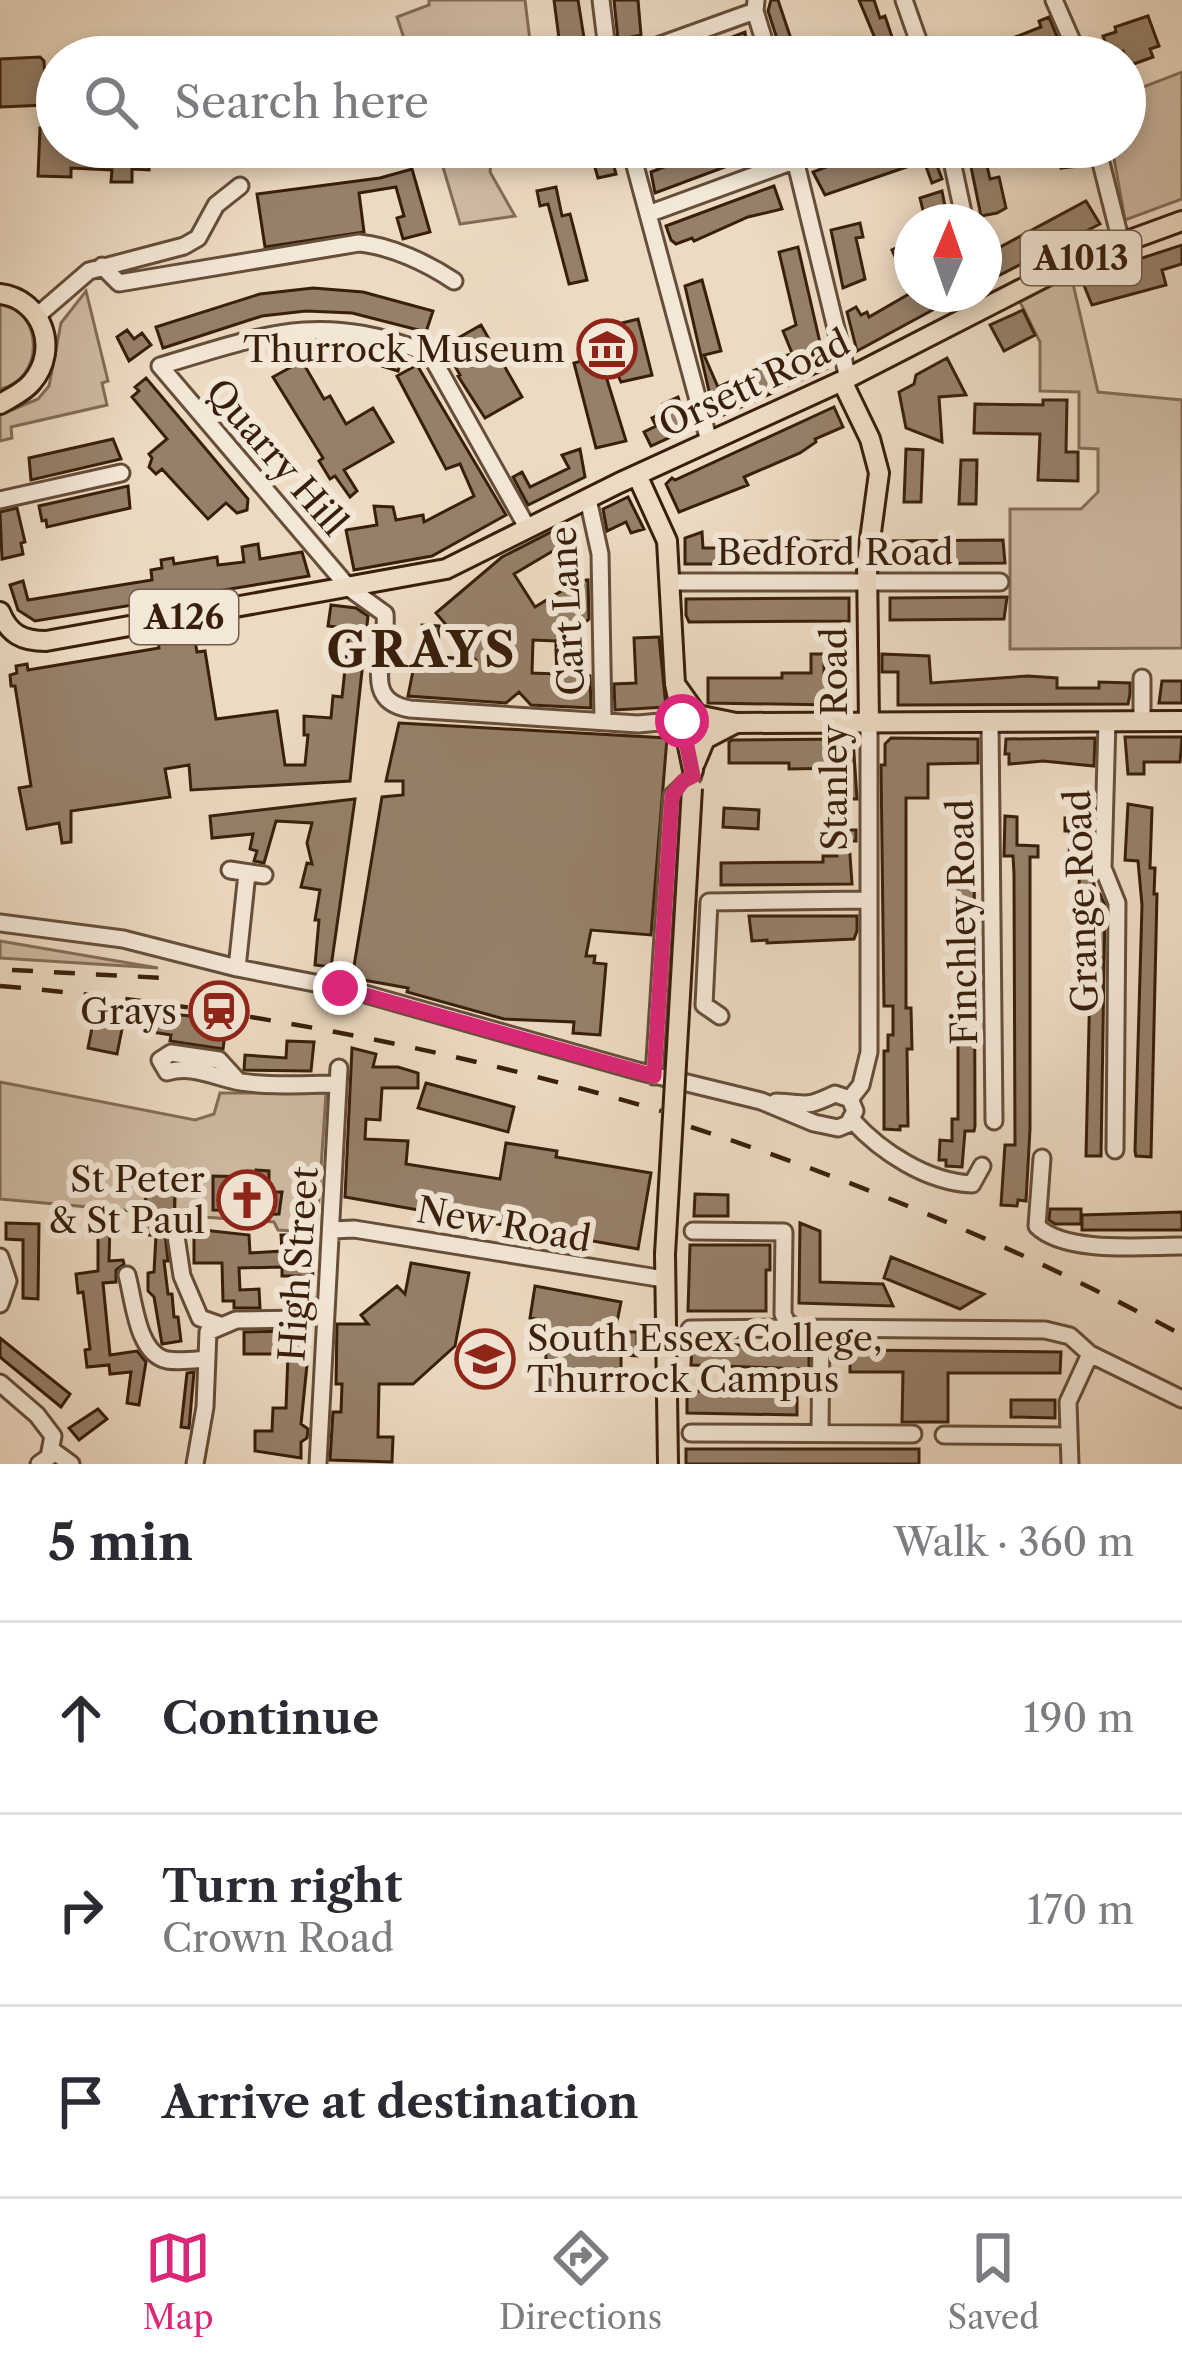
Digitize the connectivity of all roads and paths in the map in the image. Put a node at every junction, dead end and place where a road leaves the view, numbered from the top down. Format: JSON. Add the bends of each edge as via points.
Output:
{"nodes":[{"id":1,"x":601,"y":0,"type":"edge"},
{"id":2,"x":904,"y":0,"type":"edge"},
{"id":3,"x":1054,"y":0,"type":"edge"},
{"id":4,"x":755,"y":5,"type":"edge"},
{"id":5,"x":605,"y":36,"type":"edge"},
{"id":6,"x":679,"y":36,"type":"edge"},
{"id":7,"x":763,"y":36,"type":"edge"},
{"id":8,"x":917,"y":36,"type":"edge"},
{"id":9,"x":1070,"y":36,"type":"edge"},
{"id":10,"x":636,"y":168,"type":"edge"},
{"id":11,"x":760,"y":168,"type":"edge"},
{"id":12,"x":797,"y":168,"type":"edge"},
{"id":13,"x":953,"y":168,"type":"edge"},
{"id":14,"x":1102,"y":168,"type":"edge"},
{"id":15,"x":240,"y":186,"type":"dead end"},
{"id":16,"x":961,"y":204,"type":"edge"},
{"id":17,"x":648,"y":214,"type":"junction"},
{"id":18,"x":1182,"y":221,"type":"edge"},
{"id":19,"x":1121,"y":242,"type":"junction"},
{"id":20,"x":102,"y":266,"type":"junction"},
{"id":21,"x":454,"y":281,"type":"dead end"},
{"id":22,"x":1002,"y":291,"type":"edge"},
{"id":23,"x":0,"y":294,"type":"edge"},
{"id":24,"x":961,"y":312,"type":"edge"},
{"id":25,"x":38,"y":315,"type":"junction"},
{"id":26,"x":845,"y":380,"type":"junction"},
{"id":27,"x":4,"y":399,"type":"edge"},
{"id":28,"x":709,"y":441,"type":"junction"},
{"id":29,"x":121,"y":473,"type":"dead end"},
{"id":30,"x":637,"y":475,"type":"junction"},
{"id":31,"x":588,"y":499,"type":"junction"},
{"id":32,"x":0,"y":500,"type":"edge"},
{"id":33,"x":527,"y":527,"type":"junction"},
{"id":34,"x":866,"y":581,"type":"junction"},
{"id":35,"x":671,"y":582,"type":"junction"},
{"id":36,"x":1000,"y":582,"type":"dead end"},
{"id":37,"x":355,"y":592,"type":"junction"},
{"id":38,"x":0,"y":612,"type":"edge"},
{"id":39,"x":1142,"y":678,"type":"dead end"},
{"id":40,"x":675,"y":684,"type":"junction"},
{"id":41,"x":679,"y":710,"type":"junction"},
{"id":42,"x":603,"y":721,"type":"junction"},
{"id":43,"x":990,"y":721,"type":"junction"},
{"id":44,"x":1107,"y":721,"type":"junction"},
{"id":45,"x":1142,"y":721,"type":"junction"},
{"id":46,"x":1182,"y":721,"type":"edge"},
{"id":47,"x":736,"y":723,"type":"junction"},
{"id":48,"x":869,"y":723,"type":"junction"},
{"id":49,"x":693,"y":778,"type":"junction"},
{"id":50,"x":247,"y":872,"type":"dead end"},
{"id":51,"x":868,"y":900,"type":"junction"},
{"id":52,"x":0,"y":923,"type":"edge"},
{"id":53,"x":237,"y":968,"type":"junction"},
{"id":54,"x":720,"y":1016,"type":"dead end"},
{"id":55,"x":654,"y":1076,"type":"junction"},
{"id":56,"x":239,"y":1082,"type":"dead end"},
{"id":57,"x":850,"y":1099,"type":"junction"},
{"id":58,"x":761,"y":1101,"type":"junction"},
{"id":59,"x":823,"y":1103,"type":"junction"},
{"id":60,"x":852,"y":1120,"type":"junction"},
{"id":61,"x":994,"y":1121,"type":"dead end"},
{"id":62,"x":827,"y":1124,"type":"junction"},
{"id":63,"x":1115,"y":1150,"type":"dead end"},
{"id":64,"x":1042,"y":1157,"type":"dead end"},
{"id":65,"x":982,"y":1166,"type":"dead end"},
{"id":66,"x":333,"y":1230,"type":"junction"},
{"id":67,"x":693,"y":1231,"type":"dead end"},
{"id":68,"x":176,"y":1236,"type":"dead end"},
{"id":69,"x":1182,"y":1246,"type":"edge"},
{"id":70,"x":0,"y":1257,"type":"edge"},
{"id":71,"x":128,"y":1275,"type":"dead end"},
{"id":72,"x":664,"y":1279,"type":"junction"},
{"id":73,"x":133,"y":1296,"type":"junction"},
{"id":74,"x":113,"y":1299,"type":"dead end"},
{"id":75,"x":0,"y":1304,"type":"edge"},
{"id":76,"x":306,"y":1319,"type":"dead end"},
{"id":77,"x":220,"y":1325,"type":"junction"},
{"id":78,"x":799,"y":1328,"type":"junction"},
{"id":79,"x":690,"y":1329,"type":"dead end"},
{"id":80,"x":821,"y":1329,"type":"junction"},
{"id":81,"x":1090,"y":1354,"type":"junction"},
{"id":82,"x":207,"y":1359,"type":"junction"},
{"id":83,"x":0,"y":1383,"type":"edge"},
{"id":84,"x":1182,"y":1400,"type":"edge"},
{"id":85,"x":691,"y":1432,"type":"dead end"},
{"id":86,"x":820,"y":1434,"type":"junction"},
{"id":87,"x":913,"y":1434,"type":"dead end"},
{"id":88,"x":944,"y":1435,"type":"dead end"},
{"id":89,"x":1069,"y":1436,"type":"junction"},
{"id":90,"x":52,"y":1450,"type":"junction"},
{"id":91,"x":38,"y":1464,"type":"edge"},
{"id":92,"x":71,"y":1464,"type":"edge"},
{"id":93,"x":196,"y":1464,"type":"edge"},
{"id":94,"x":318,"y":1464,"type":"edge"},
{"id":95,"x":668,"y":1464,"type":"edge"},
{"id":96,"x":1070,"y":1464,"type":"edge"}],
"edges":[{"from":1,"to":5,"type":"street"},
{"from":2,"to":8,"type":"street"},
{"from":3,"to":9,"type":"street"},
{"from":4,"to":6,"type":"street"},
{"from":4,"to":7,"type":"street"},
{"from":10,"to":17,"type":"street"},
{"from":11,"to":17,"type":"street"},
{"from":12,"to":26,"type":"street"},
{"from":13,"to":16,"type":"street"},
{"from":14,"to":19,"type":"street"},
{"from":15,"to":20,"type":"street","via":[[224,196],[198,238]]},
{"from":17,"to":28,"type":"street"},
{"from":18,"to":19,"type":"main road","name":"Orsett Road","number":"A1013"},
{"from":19,"to":22,"type":"main road","name":"Orsett Road","number":"A1013"},
{"from":20,"to":21,"type":"street","via":[[119,283],[358,243]]},
{"from":20,"to":25,"type":"street"},
{"from":23,"to":25,"type":"main road"},
{"from":24,"to":26,"type":"main road","name":"Orsett Road","number":"A1013"},
{"from":25,"to":27,"type":"main road","via":[[42,362],[32,382]]},
{"from":26,"to":28,"type":"main road","name":"Orsett Road","number":"A126"},
{"from":26,"to":34,"type":"main road","name":"Stanley Road","via":[[879,473]]},
{"from":28,"to":30,"type":"main road","name":"Orsett Road","number":"A126"},
{"from":29,"to":32,"type":"street"},
{"from":30,"to":31,"type":"main road","name":"Orsett Road","number":"A126"},
{"from":30,"to":35,"type":"main road","via":[[667,541]]},
{"from":31,"to":33,"type":"main road","name":"Orsett Road","number":"A126"},
{"from":31,"to":42,"type":"street","name":"Cart Lane","via":[[600,554]]},
{"from":33,"to":37,"type":"main road","name":"Orsett Road","number":"A126","via":[[446,569]]},
{"from":33,"to":37,"type":"street","name":"Quarry Hill","via":[[430,354],[373,333],[298,330],[160,366]]},
{"from":34,"to":35,"type":"street","name":"Bedford Road"},
{"from":34,"to":36,"type":"street","name":"Bedford Road"},
{"from":34,"to":48,"type":"main road","name":"Stanley Road"},
{"from":35,"to":40,"type":"main road"},
{"from":37,"to":38,"type":"main road","number":"A126","via":[[46,641],[19,637]]},
{"from":37,"to":42,"type":"street","via":[[385,614],[380,694],[387,703]]},
{"from":39,"to":45,"type":"street"},
{"from":40,"to":41,"type":"main road"},
{"from":40,"to":47,"type":"main road","via":[[697,715]]},
{"from":41,"to":42,"type":"street","via":[[671,722]]},
{"from":41,"to":49,"type":"main road"},
{"from":43,"to":44,"type":"main road"},
{"from":43,"to":48,"type":"main road"},
{"from":43,"to":61,"type":"street","name":"Finchley Road"},
{"from":44,"to":45,"type":"main road"},
{"from":44,"to":63,"type":"street","name":"Grange Road","via":[[1103,868],[1118,903]]},
{"from":45,"to":46,"type":"main road"},
{"from":47,"to":48,"type":"main road"},
{"from":47,"to":49,"type":"main road","via":[[705,739]]},
{"from":48,"to":51,"type":"street","name":"Stanley Road"},
{"from":49,"to":55,"type":"street","via":[[672,796]]},
{"from":49,"to":72,"type":"main road","bridge":true},
{"from":50,"to":53,"type":"street"},
{"from":51,"to":54,"type":"street","via":[[709,902],[704,1005]]},
{"from":51,"to":57,"type":"street","name":"Stanley Road","via":[[868,1052]]},
{"from":52,"to":53,"type":"street","via":[[123,939]]},
{"from":53,"to":55,"type":"street","via":[[351,990]]},
{"from":55,"to":58,"type":"street"},
{"from":56,"to":66,"type":"street","name":"High Street","via":[[338,1076]]},
{"from":57,"to":59,"type":"street","via":[[835,1094]]},
{"from":57,"to":60,"type":"street"},
{"from":58,"to":59,"type":"street"},
{"from":58,"to":62,"type":"street"},
{"from":59,"to":62,"type":"street"},
{"from":60,"to":62,"type":"street"},
{"from":60,"to":65,"type":"street","via":[[911,1166],[972,1184]]},
{"from":64,"to":69,"type":"street","via":[[1037,1226],[1044,1234],[1099,1247]]},
{"from":66,"to":72,"type":"street","name":"New Road"},
{"from":66,"to":94,"type":"street","name":"High Street"},
{"from":67,"to":78,"type":"street","via":[[784,1232],[783,1314]]},
{"from":68,"to":77,"type":"street","via":[[200,1318]]},
{"from":70,"to":75,"type":"street","via":[[8,1281]]},
{"from":71,"to":73,"type":"street"},
{"from":72,"to":95,"type":"main road"},
{"from":73,"to":74,"type":"street"},
{"from":73,"to":82,"type":"street","via":[[156,1356]]},
{"from":76,"to":77,"type":"street"},
{"from":77,"to":82,"type":"street","via":[[208,1332]]},
{"from":78,"to":79,"type":"street"},
{"from":78,"to":80,"type":"street"},
{"from":80,"to":81,"type":"street","via":[[1045,1330],[1070,1336]]},
{"from":80,"to":86,"type":"street"},
{"from":81,"to":84,"type":"street"},
{"from":81,"to":89,"type":"street","via":[[1068,1402]]},
{"from":82,"to":93,"type":"street"},
{"from":83,"to":90,"type":"street","via":[[49,1427]]},
{"from":85,"to":86,"type":"street"},
{"from":86,"to":87,"type":"street"},
{"from":88,"to":89,"type":"street"},
{"from":89,"to":96,"type":"street"},
{"from":90,"to":91,"type":"street"},
{"from":90,"to":92,"type":"street"}]}
